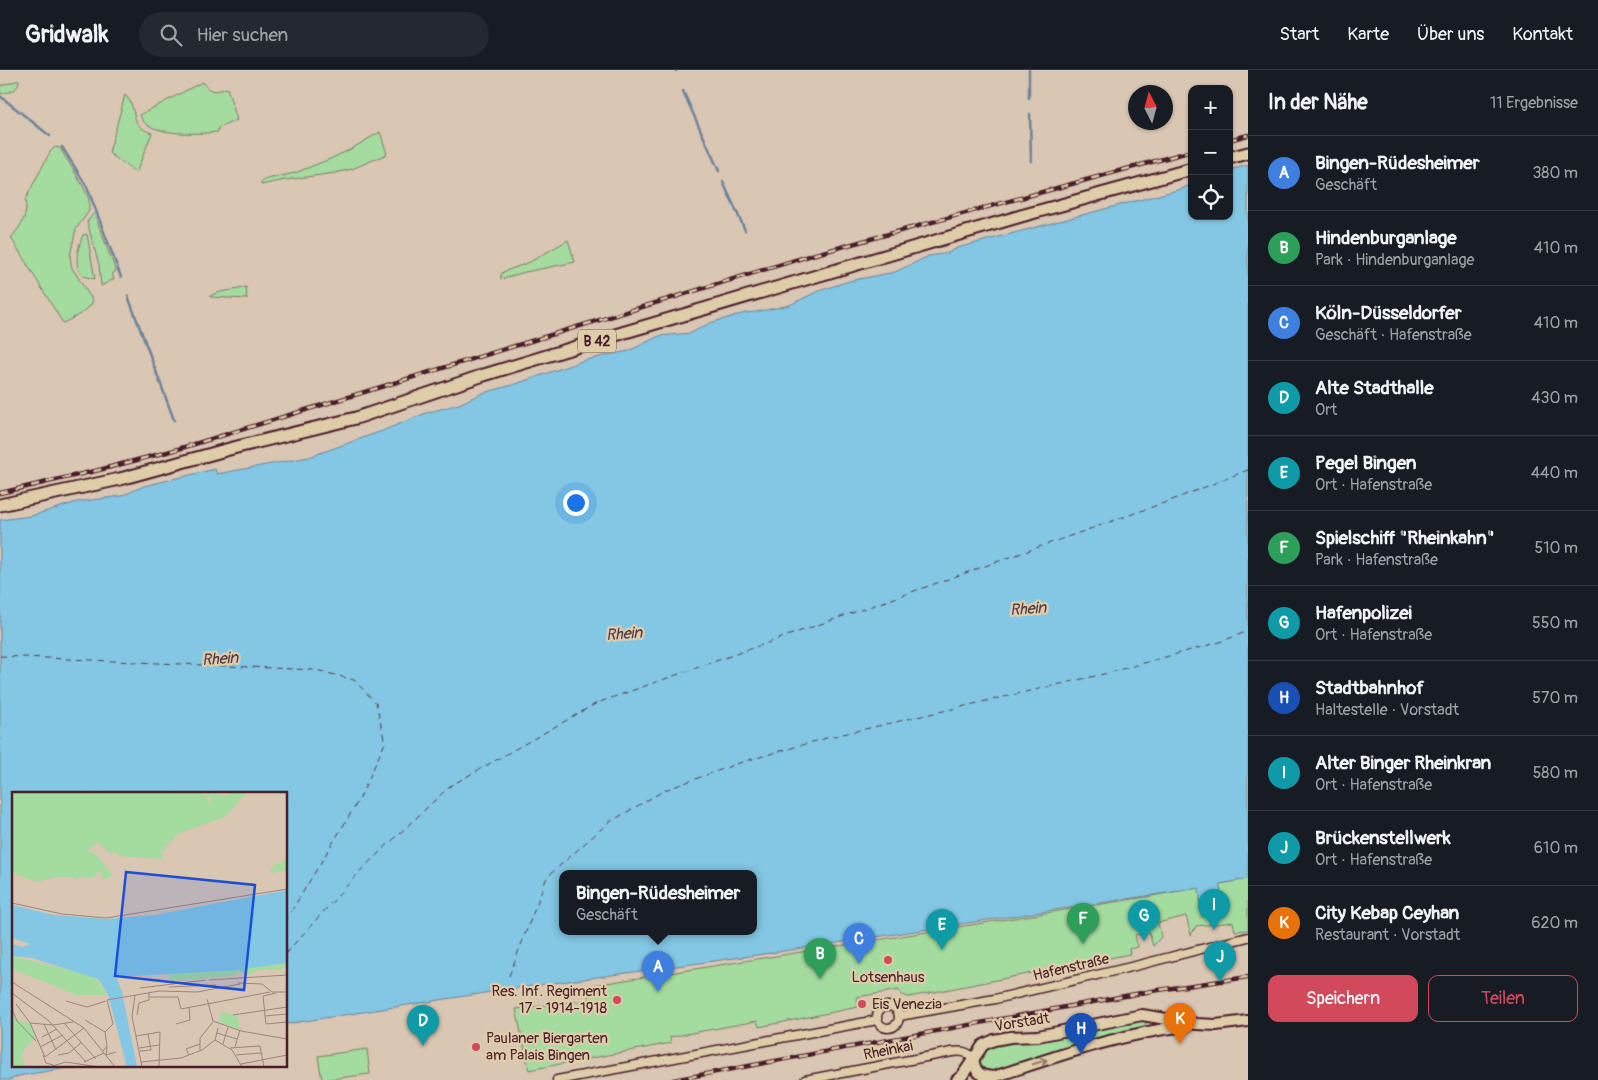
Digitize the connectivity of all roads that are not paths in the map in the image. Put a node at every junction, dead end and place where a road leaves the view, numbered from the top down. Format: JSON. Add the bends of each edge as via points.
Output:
{"nodes":[{"id":1,"x":1248,"y":153,"type":"edge"},
{"id":2,"x":1233,"y":157,"type":"edge"},
{"id":3,"x":1188,"y":170,"type":"edge"},
{"id":4,"x":0,"y":504,"type":"edge"},
{"id":5,"x":1248,"y":937,"type":"edge"},
{"id":6,"x":1142,"y":1015,"type":"junction"},
{"id":7,"x":899,"y":1016,"type":"junction"},
{"id":8,"x":877,"y":1020,"type":"junction"},
{"id":9,"x":1248,"y":1021,"type":"edge"},
{"id":10,"x":1197,"y":1024,"type":"junction"},
{"id":11,"x":1147,"y":1031,"type":"junction"},
{"id":12,"x":973,"y":1058,"type":"junction"},
{"id":13,"x":989,"y":1078,"type":"edge"},
{"id":14,"x":558,"y":1080,"type":"edge"},
{"id":15,"x":805,"y":1080,"type":"edge"},
{"id":16,"x":958,"y":1080,"type":"edge"}],
"edges":[{"from":1,"to":2,"type":"main road"},
{"from":3,"to":4,"type":"main road","number":"B 42","via":[[1020,216],[604,339],[356,418],[120,479]]},
{"from":5,"to":7,"type":"street","name":"Hafenstraße","via":[[995,999]]},
{"from":6,"to":10,"type":"main road","name":"Vorstadt"},
{"from":6,"to":11,"type":"main road","via":[[1150,1024]]},
{"from":6,"to":12,"type":"main road","name":"Vorstadt","via":[[1038,1036],[994,1040],[983,1045]]},
{"from":7,"to":8,"type":"street","name":"Hafenstraße","via":[[892,1028],[881,1026]]},
{"from":7,"to":8,"type":"street","name":"Hafenstraße","via":[[894,1008],[887,1006],[878,1011]]},
{"from":8,"to":14,"type":"street"},
{"from":9,"to":10,"type":"main road","name":"Vorstadt"},
{"from":10,"to":11,"type":"main road","name":"Vorstadt"},
{"from":13,"to":11,"type":"main road","name":"Vorstadt","one_way":true,"via":[[1080,1048]]},
{"from":12,"to":13,"type":"main road","via":[[976,1071]]},
{"from":12,"to":15,"type":"street","name":"Rheinkai","via":[[962,1051],[952,1052]]},
{"from":12,"to":16,"type":"main road","name":"Vorstadt"}]}
